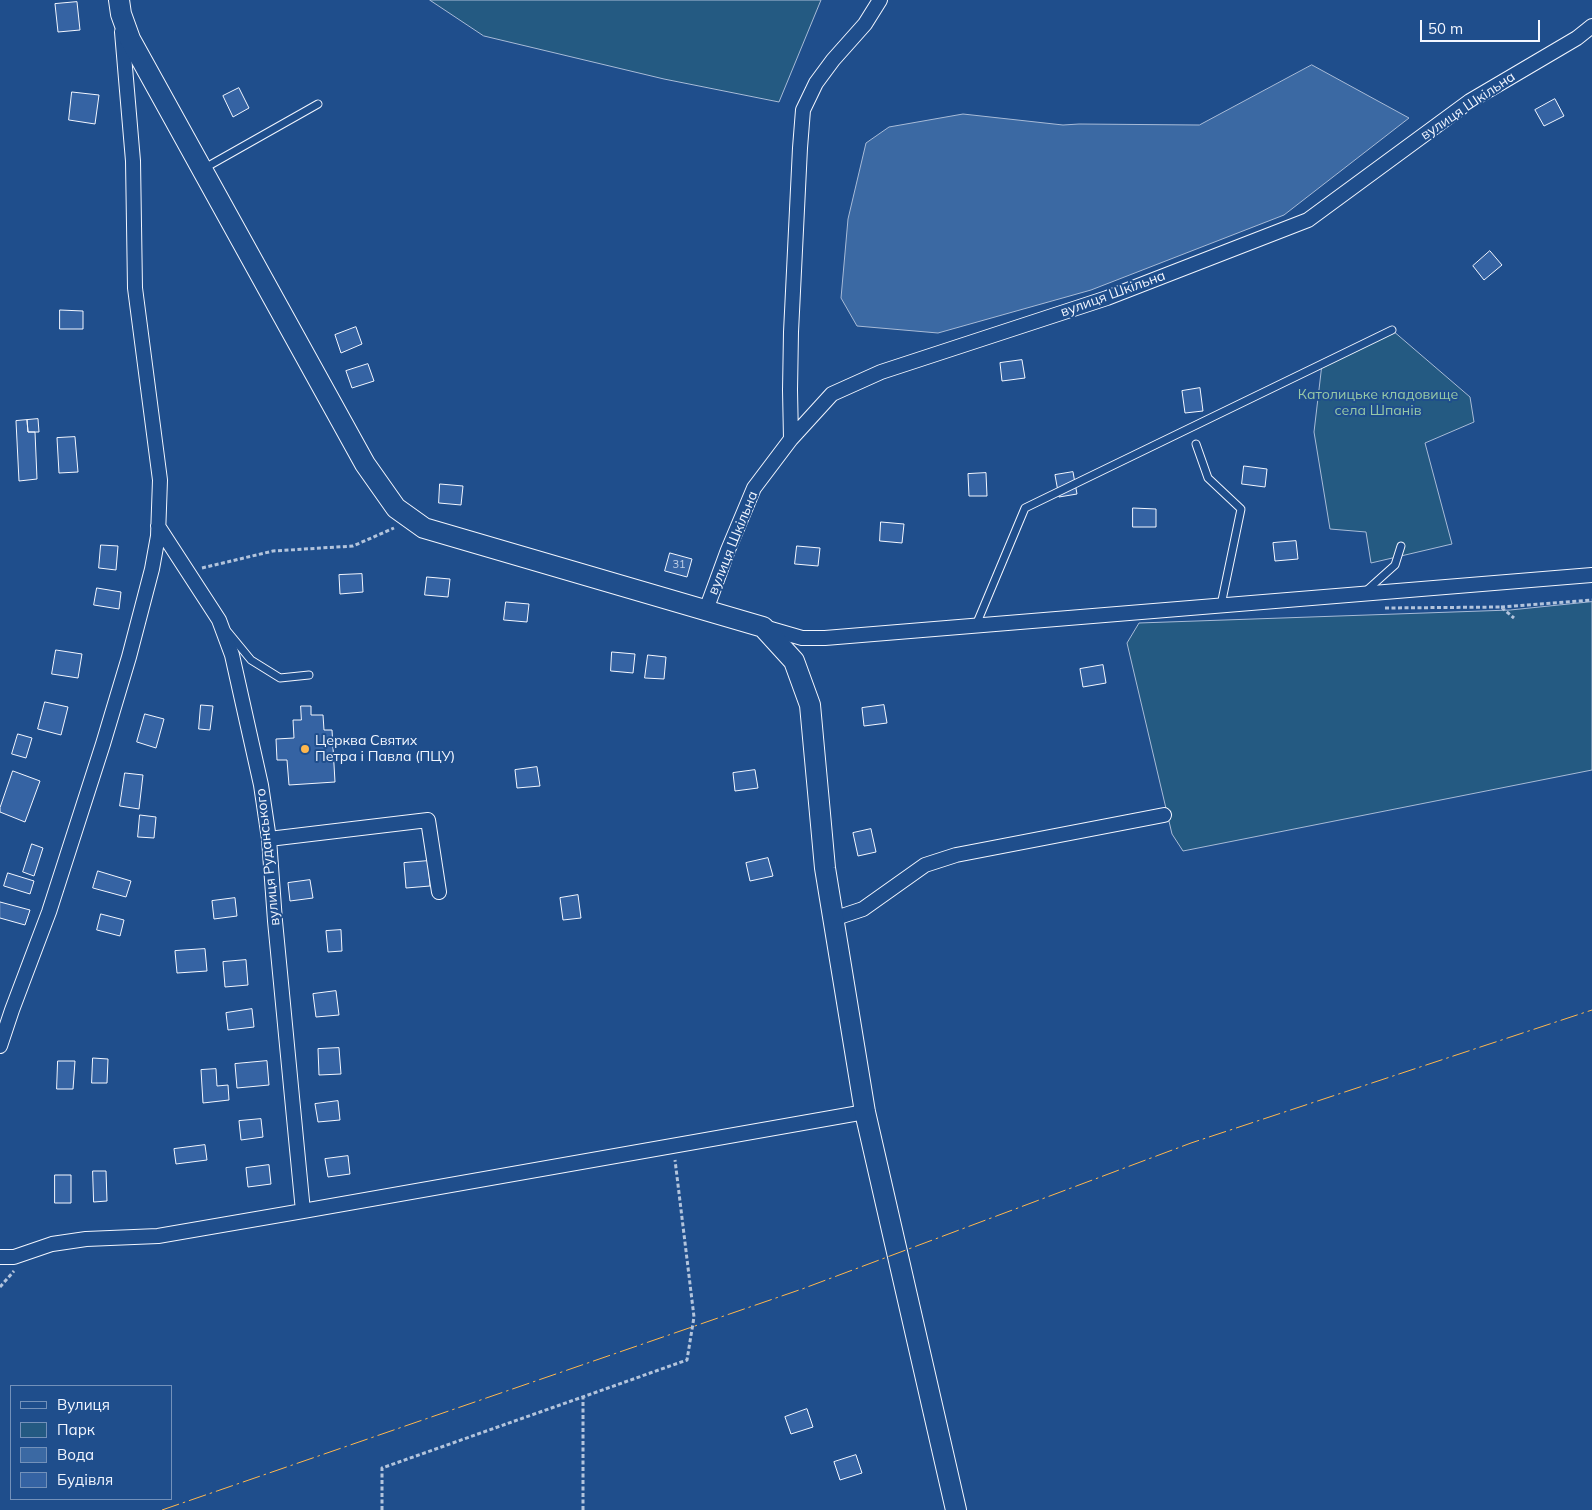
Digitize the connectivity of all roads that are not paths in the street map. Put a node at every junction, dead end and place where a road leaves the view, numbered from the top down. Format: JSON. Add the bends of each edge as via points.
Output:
{"nodes":[{"id":1,"x":880,"y":0,"type":"edge"},
{"id":2,"x":120,"y":7,"type":"edge"},
{"id":3,"x":1592,"y":26,"type":"edge"},
{"id":4,"x":318,"y":104,"type":"dead end"},
{"id":5,"x":202,"y":169,"type":"junction"},
{"id":6,"x":1392,"y":330,"type":"dead end"},
{"id":7,"x":791,"y":439,"type":"junction"},
{"id":8,"x":1196,"y":444,"type":"dead end"},
{"id":9,"x":158,"y":526,"type":"junction"},
{"id":10,"x":1401,"y":546,"type":"dead end"},
{"id":11,"x":1592,"y":574,"type":"edge"},
{"id":12,"x":1364,"y":593,"type":"junction"},
{"id":13,"x":1221,"y":605,"type":"junction"},
{"id":14,"x":706,"y":610,"type":"junction"},
{"id":15,"x":219,"y":620,"type":"junction"},
{"id":16,"x":976,"y":625,"type":"junction"},
{"id":17,"x":763,"y":627,"type":"junction"},
{"id":18,"x":309,"y":674,"type":"dead end"},
{"id":19,"x":1164,"y":815,"type":"dead end"},
{"id":20,"x":269,"y":839,"type":"junction"},
{"id":21,"x":439,"y":892,"type":"dead end"},
{"id":22,"x":833,"y":919,"type":"junction"},
{"id":23,"x":0,"y":1046,"type":"edge"},
{"id":24,"x":865,"y":1112,"type":"junction"},
{"id":25,"x":303,"y":1211,"type":"junction"},
{"id":26,"x":0,"y":1257,"type":"edge"},
{"id":27,"x":956,"y":1510,"type":"edge"}],
"edges":[{"from":1,"to":7,"type":"street","via":[[865,24],[816,83],[803,110],[791,341]]},
{"from":2,"to":5,"type":"street","via":[[130,39]]},
{"from":2,"to":9,"type":"street","via":[[134,161],[135,288],[160,480]]},
{"from":3,"to":7,"type":"street","name":"вулиця Шкільна","via":[[1470,101],[1308,220],[1107,298],[880,372],[832,394]]},
{"from":4,"to":5,"type":"lane"},
{"from":5,"to":14,"type":"street","via":[[364,464],[396,508],[424,528]]},
{"from":6,"to":16,"type":"lane","via":[[1025,508]]},
{"from":7,"to":14,"type":"street","name":"вулиця Шкільна","via":[[754,488]]},
{"from":8,"to":13,"type":"lane","via":[[1208,478],[1241,509]]},
{"from":9,"to":15,"type":"street","name":"вулиця Руданського"},
{"from":9,"to":23,"type":"street","via":[[152,569],[127,666],[50,912]]},
{"from":10,"to":12,"type":"lane","via":[[1395,565]]},
{"from":11,"to":12,"type":"street"},
{"from":12,"to":13,"type":"street"},
{"from":13,"to":16,"type":"street"},
{"from":14,"to":17,"type":"street"},
{"from":15,"to":18,"type":"lane","via":[[251,660],[280,678]]},
{"from":15,"to":20,"type":"street","name":"вулиця Руданського","via":[[232,655],[261,785]]},
{"from":16,"to":17,"type":"street","via":[[825,638],[802,638]]},
{"from":17,"to":22,"type":"street","via":[[794,661],[810,705],[825,868]]},
{"from":19,"to":22,"type":"street","via":[[956,855],[925,865],[864,909]]},
{"from":20,"to":21,"type":"street","via":[[428,820]]},
{"from":20,"to":25,"type":"street","name":"вулиця Руданського"},
{"from":22,"to":24,"type":"street"},
{"from":24,"to":25,"type":"street"},
{"from":24,"to":27,"type":"street"},
{"from":25,"to":26,"type":"street","via":[[158,1236],[52,1244],[14,1257]]}]}
